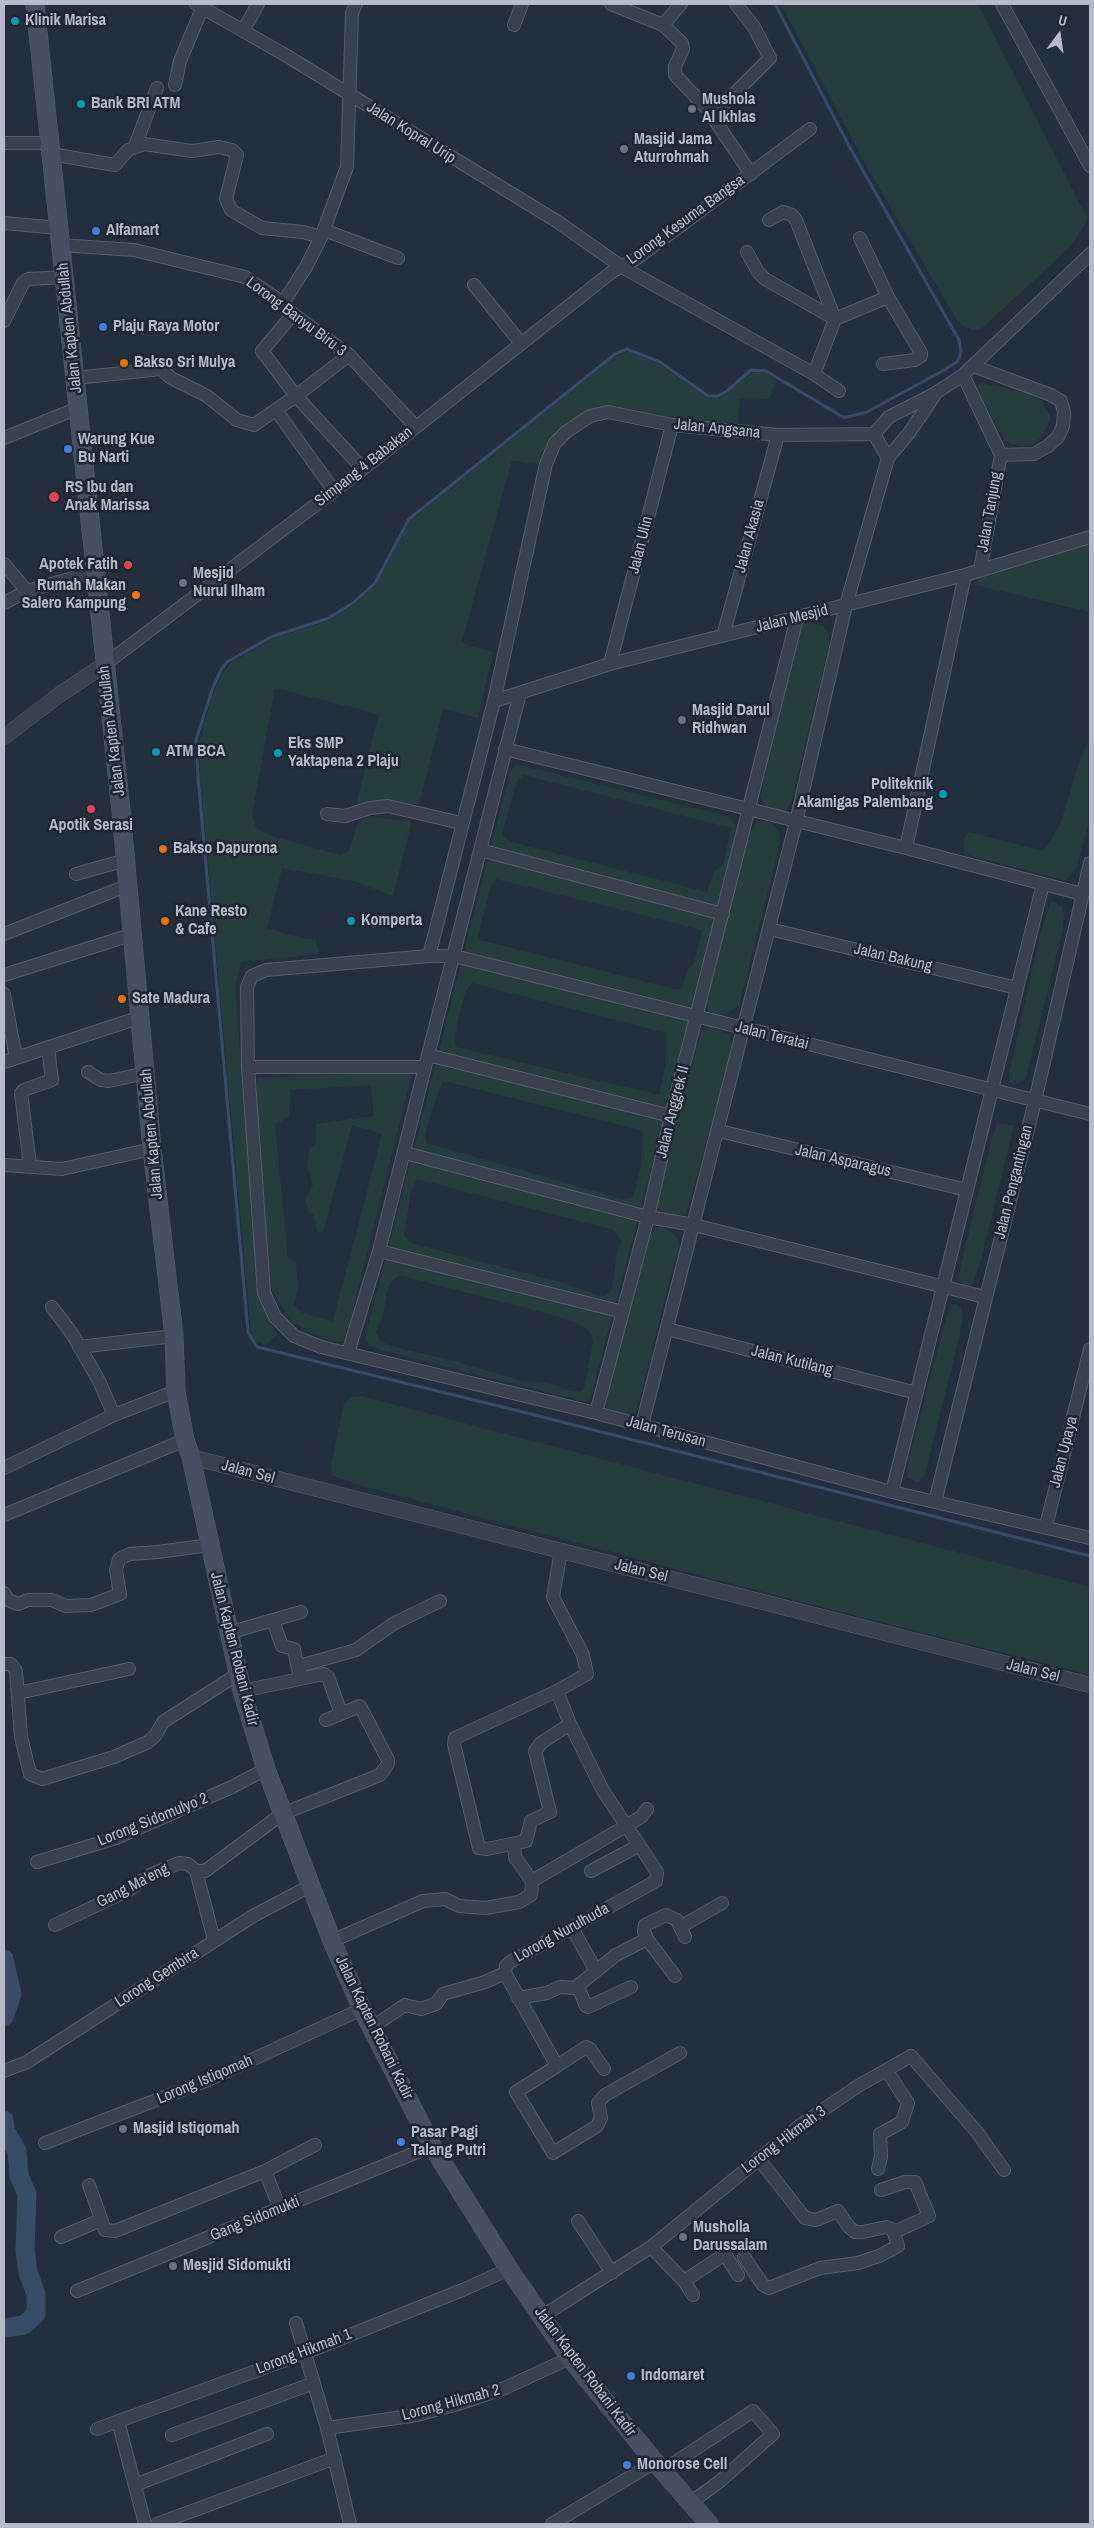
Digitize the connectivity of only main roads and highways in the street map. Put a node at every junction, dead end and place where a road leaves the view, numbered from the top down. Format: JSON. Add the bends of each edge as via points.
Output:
{"nodes":[{"id":1,"x":35,"y":4,"type":"edge"},
{"id":2,"x":191,"y":1457,"type":"joint"},
{"id":3,"x":709,"y":2524,"type":"edge"}],
"edges":[{"from":1,"to":2,"type":"main road","name":"Jalan Kapten Abdullah","via":[[134,934],[152,1149],[174,1336],[176,1392]]},
{"from":2,"to":3,"type":"main road","name":"Jalan Kapten Robani Kadir","via":[[228,1633],[266,1769],[332,1941],[371,2028],[432,2146],[541,2317],[658,2467]]}]}
